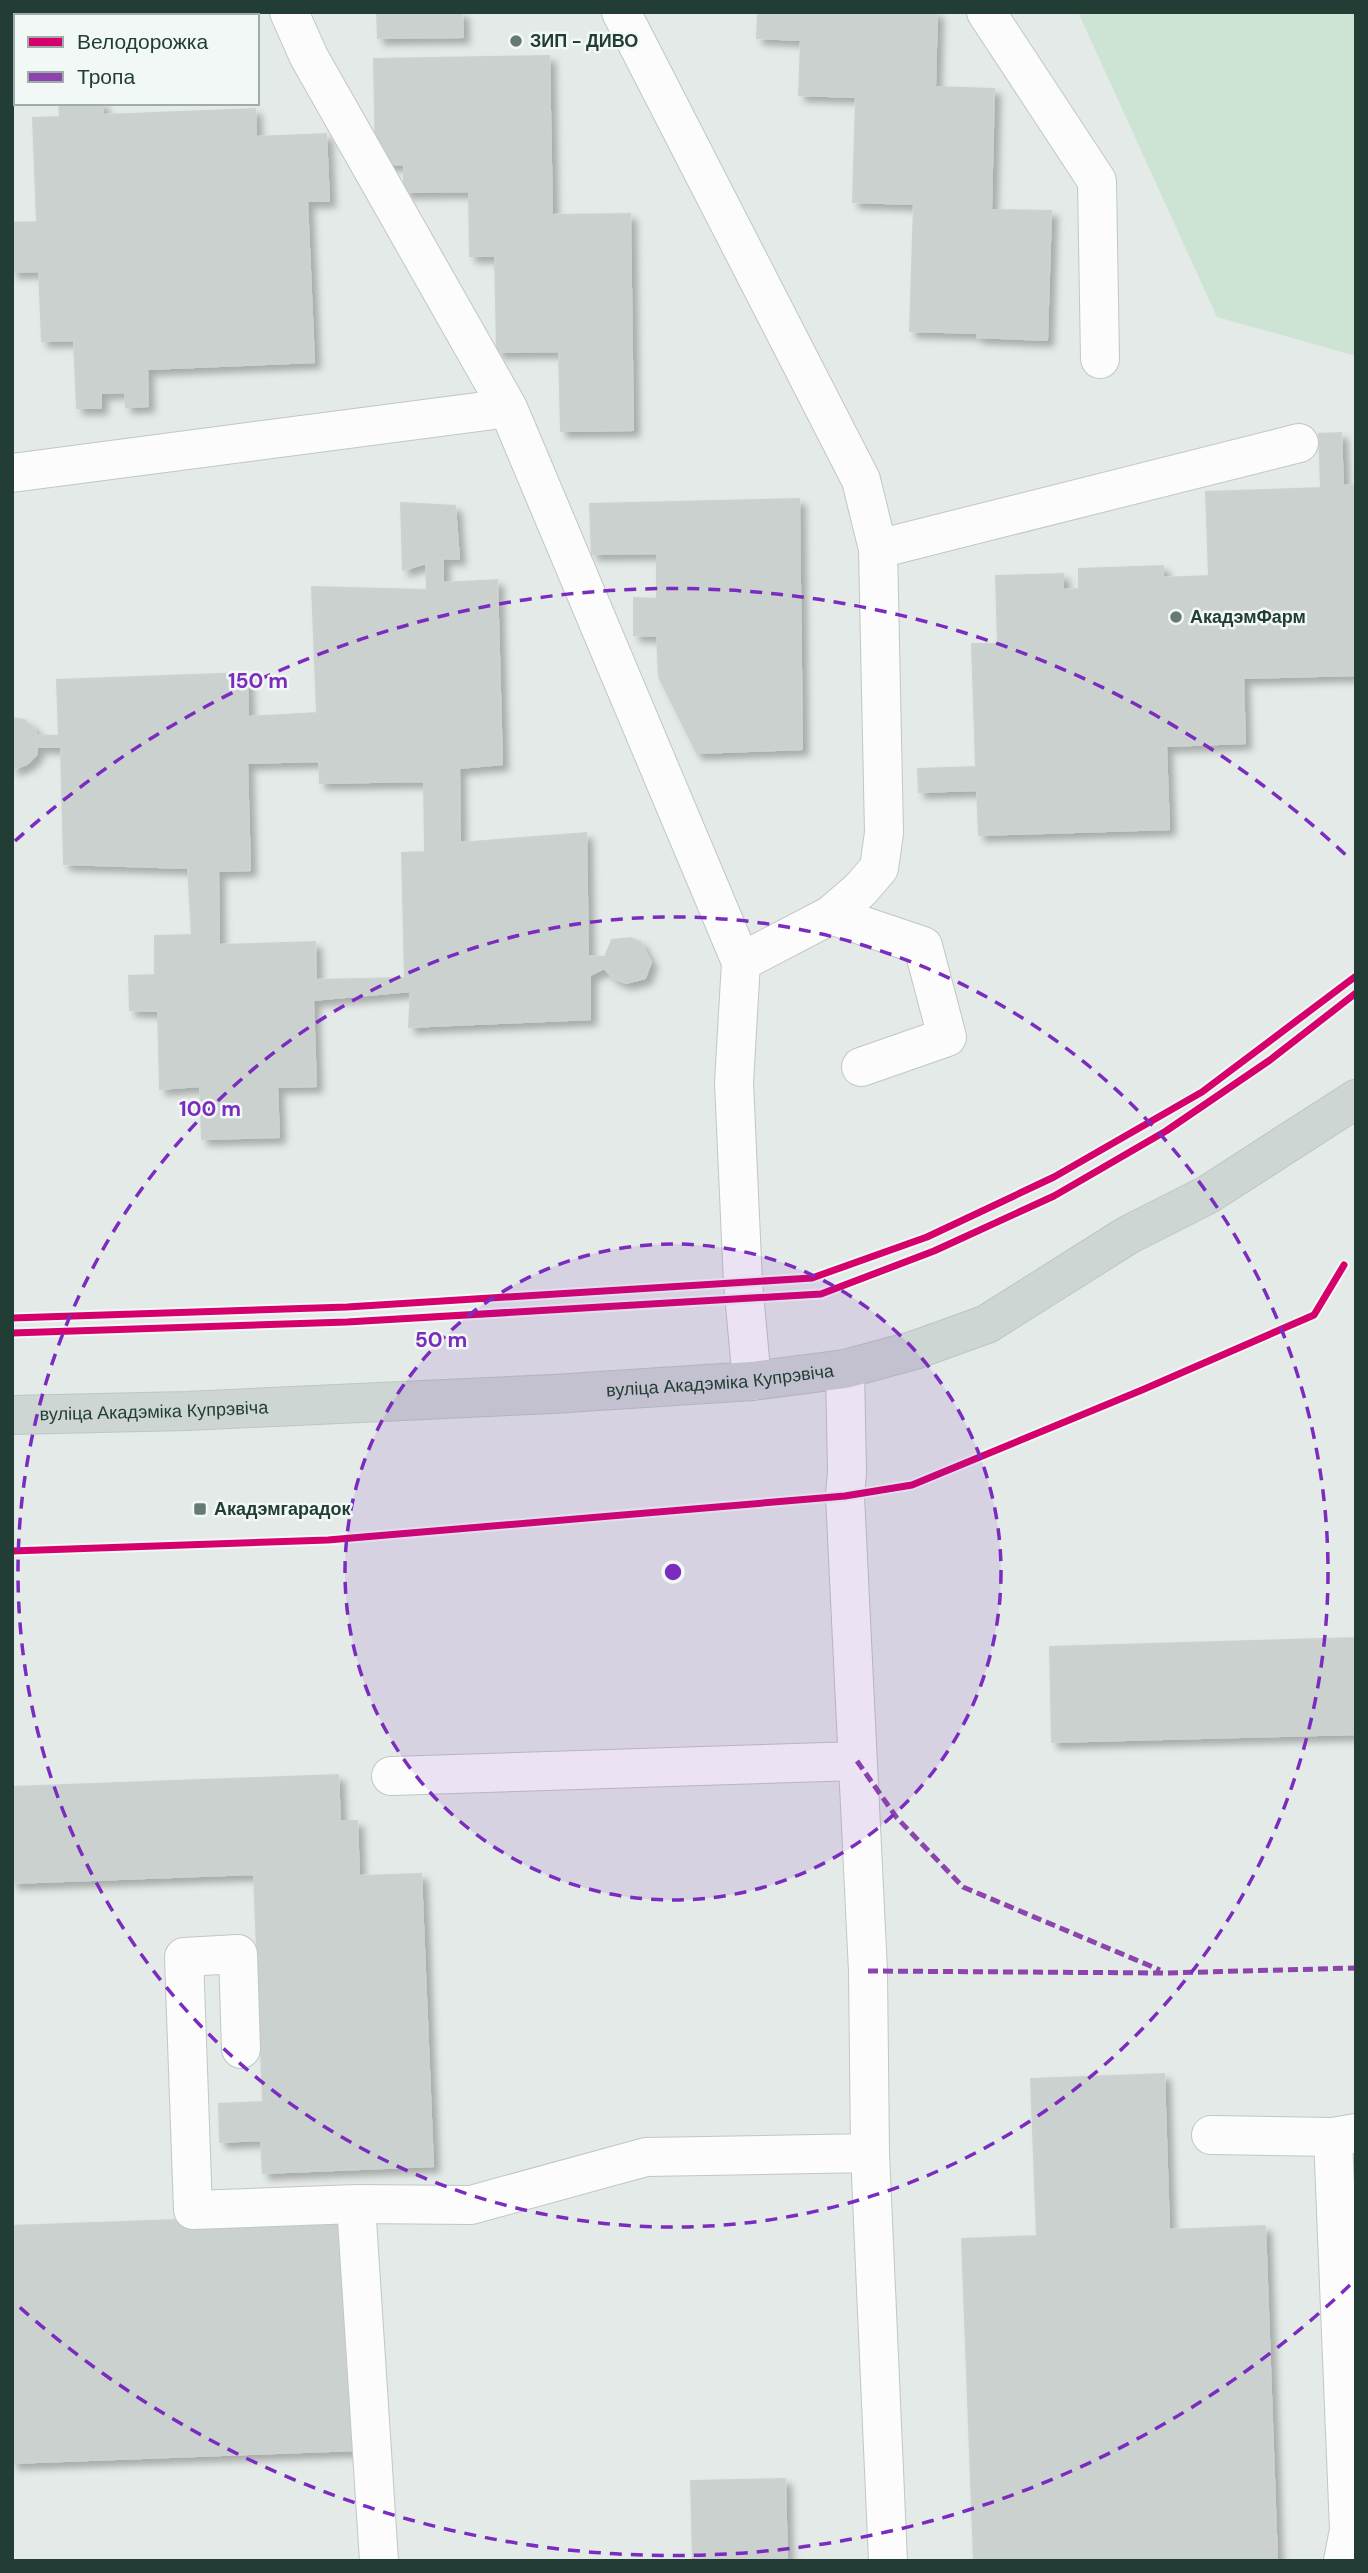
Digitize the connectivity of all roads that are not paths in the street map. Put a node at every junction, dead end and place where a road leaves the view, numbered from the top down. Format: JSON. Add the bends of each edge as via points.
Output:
{"nodes":[{"id":1,"x":289,"y":12,"type":"edge"},
{"id":2,"x":621,"y":12,"type":"edge"},
{"id":3,"x":986,"y":12,"type":"edge"},
{"id":4,"x":1100,"y":359,"type":"dead end"},
{"id":5,"x":508,"y":408,"type":"junction"},
{"id":6,"x":1299,"y":443,"type":"dead end"},
{"id":7,"x":12,"y":473,"type":"edge"},
{"id":8,"x":878,"y":549,"type":"junction"},
{"id":9,"x":831,"y":915,"type":"junction"},
{"id":10,"x":741,"y":962,"type":"junction"},
{"id":11,"x":861,"y":1067,"type":"dead end"},
{"id":12,"x":1356,"y":1099,"type":"edge"},
{"id":13,"x":845,"y":1369,"type":"junction"},
{"id":14,"x":752,"y":1381,"type":"junction"},
{"id":15,"x":12,"y":1415,"type":"edge"},
{"id":16,"x":857,"y":1761,"type":"junction"},
{"id":17,"x":391,"y":1776,"type":"dead end"},
{"id":18,"x":241,"y":2049,"type":"dead end"},
{"id":19,"x":1344,"y":2135,"type":"edge"},
{"id":20,"x":1211,"y":2136,"type":"dead end"},
{"id":21,"x":870,"y":2153,"type":"junction"},
{"id":22,"x":356,"y":2204,"type":"junction"},
{"id":23,"x":379,"y":2561,"type":"edge"},
{"id":24,"x":888,"y":2561,"type":"edge"},
{"id":25,"x":1343,"y":2561,"type":"edge"}],
"edges":[{"from":1,"to":5,"type":"lane","via":[[309,57]]},
{"from":2,"to":8,"type":"lane","via":[[861,480]]},
{"from":3,"to":4,"type":"lane","via":[[1097,181]]},
{"from":5,"to":7,"type":"lane"},
{"from":5,"to":10,"type":"lane"},
{"from":6,"to":8,"type":"lane"},
{"from":8,"to":9,"type":"lane","via":[[884,833],[879,868]]},
{"from":9,"to":10,"type":"lane"},
{"from":9,"to":11,"type":"lane","via":[[922,946],[947,1037]]},
{"from":10,"to":14,"type":"lane","via":[[734,1083]]},
{"from":12,"to":13,"type":"main road","name":"вуліца Акадэміка Купрэвіча","via":[[1207,1195],[1128,1235],[987,1324]]},
{"from":13,"to":14,"type":"main road","name":"вуліца Акадэміка Купрэвіча"},
{"from":13,"to":16,"type":"lane","via":[[845,1496]]},
{"from":14,"to":15,"type":"main road","name":"вуліца Акадэміка Купрэвіча","via":[[187,1411]]},
{"from":16,"to":17,"type":"lane"},
{"from":16,"to":21,"type":"lane","via":[[868,1971]]},
{"from":18,"to":22,"type":"lane","via":[[237,1954],[184,1957],[193,2210]]},
{"from":19,"to":20,"type":"lane"},
{"from":19,"to":25,"type":"lane","via":[[1349,2530]]},
{"from":21,"to":22,"type":"lane","via":[[646,2157],[471,2205]]},
{"from":21,"to":24,"type":"lane"},
{"from":22,"to":23,"type":"lane"}]}
